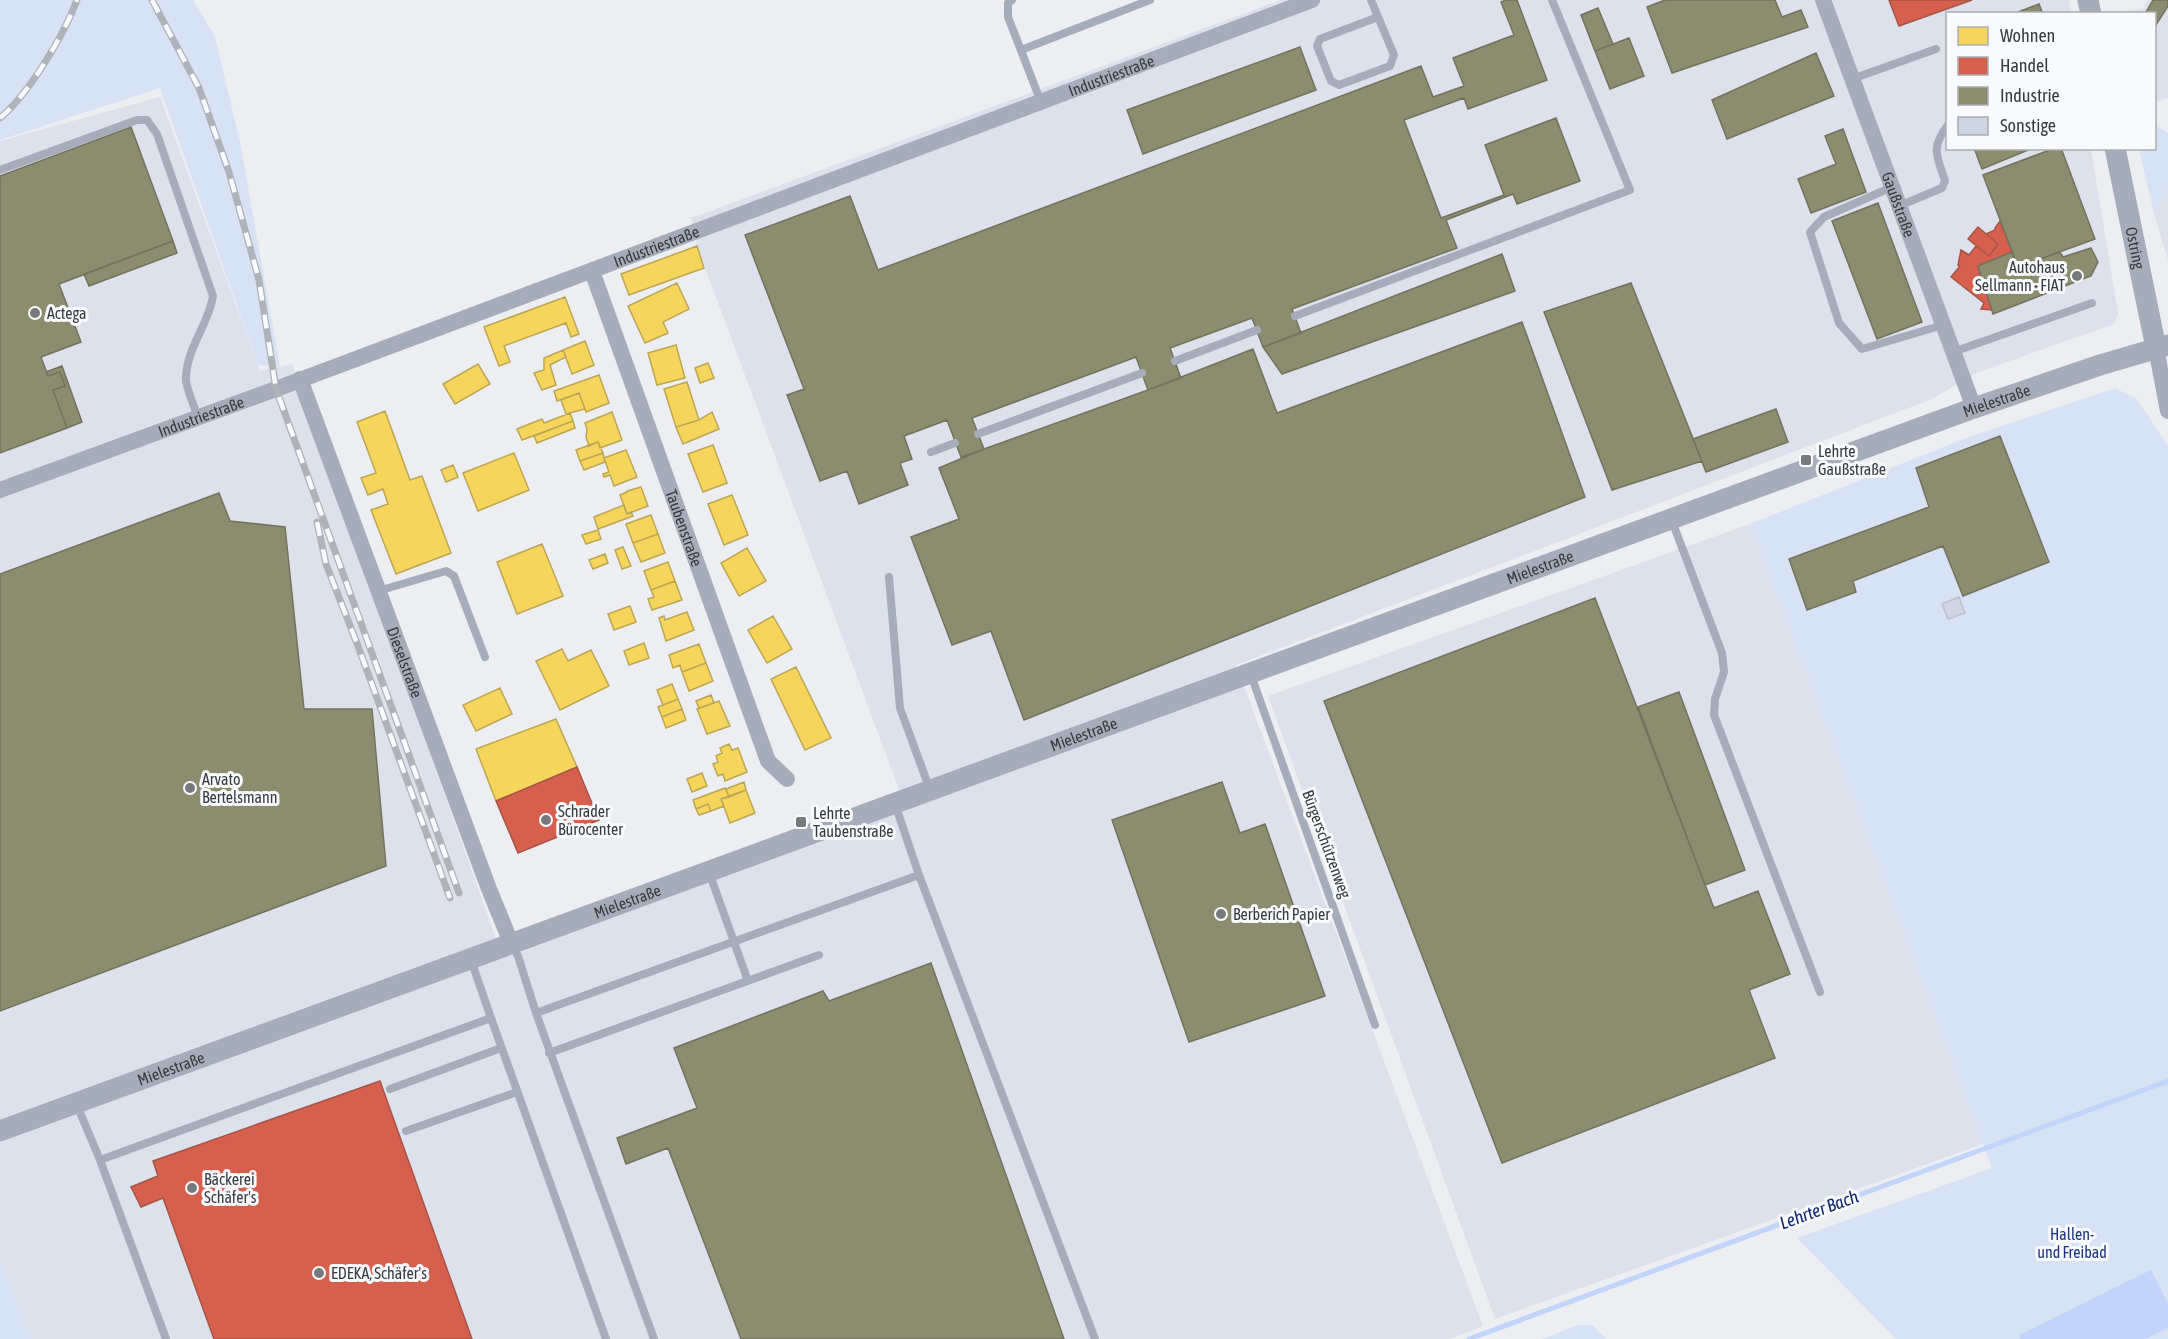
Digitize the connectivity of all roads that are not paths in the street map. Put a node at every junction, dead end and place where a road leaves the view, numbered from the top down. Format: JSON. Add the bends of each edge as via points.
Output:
{"nodes":[{"id":1,"x":1011,"y":0,"type":"edge"},
{"id":2,"x":1150,"y":0,"type":"edge"},
{"id":3,"x":1312,"y":0,"type":"edge"},
{"id":4,"x":1371,"y":0,"type":"edge"},
{"id":5,"x":1552,"y":0,"type":"edge"},
{"id":6,"x":1823,"y":0,"type":"edge"},
{"id":7,"x":1378,"y":17,"type":"junction"},
{"id":8,"x":1936,"y":49,"type":"dead end"},
{"id":9,"x":1020,"y":50,"type":"junction"},
{"id":10,"x":1852,"y":79,"type":"junction"},
{"id":11,"x":1041,"y":102,"type":"junction"},
{"id":12,"x":1946,"y":126,"type":"edge"},
{"id":13,"x":2115,"y":150,"type":"edge"},
{"id":14,"x":0,"y":170,"type":"edge"},
{"id":15,"x":1892,"y":187,"type":"junction"},
{"id":16,"x":1899,"y":206,"type":"junction"},
{"id":17,"x":592,"y":271,"type":"junction"},
{"id":18,"x":2092,"y":303,"type":"dead end"},
{"id":19,"x":1295,"y":316,"type":"dead end"},
{"id":20,"x":1943,"y":325,"type":"junction"},
{"id":21,"x":1257,"y":330,"type":"dead end"},
{"id":22,"x":2162,"y":346,"type":"edge"},
{"id":23,"x":1953,"y":352,"type":"junction"},
{"id":24,"x":1175,"y":361,"type":"dead end"},
{"id":25,"x":1142,"y":373,"type":"dead end"},
{"id":26,"x":300,"y":379,"type":"junction"},
{"id":27,"x":1974,"y":408,"type":"junction"},
{"id":28,"x":2168,"y":411,"type":"edge"},
{"id":29,"x":198,"y":418,"type":"junction"},
{"id":30,"x":978,"y":434,"type":"dead end"},
{"id":31,"x":955,"y":443,"type":"dead end"},
{"id":32,"x":931,"y":452,"type":"dead end"},
{"id":33,"x":0,"y":490,"type":"edge"},
{"id":34,"x":1672,"y":520,"type":"junction"},
{"id":35,"x":890,"y":577,"type":"dead end"},
{"id":36,"x":378,"y":592,"type":"junction"},
{"id":37,"x":485,"y":657,"type":"dead end"},
{"id":38,"x":1250,"y":673,"type":"junction"},
{"id":39,"x":787,"y":779,"type":"dead end"},
{"id":40,"x":930,"y":791,"type":"junction"},
{"id":41,"x":895,"y":804,"type":"junction"},
{"id":42,"x":709,"y":872,"type":"junction"},
{"id":43,"x":919,"y":875,"type":"junction"},
{"id":44,"x":734,"y":942,"type":"junction"},
{"id":45,"x":512,"y":945,"type":"junction"},
{"id":46,"x":819,"y":955,"type":"dead end"},
{"id":47,"x":471,"y":960,"type":"junction"},
{"id":48,"x":748,"y":981,"type":"junction"},
{"id":49,"x":1820,"y":992,"type":"dead end"},
{"id":50,"x":536,"y":1013,"type":"junction"},
{"id":51,"x":491,"y":1017,"type":"junction"},
{"id":52,"x":1375,"y":1025,"type":"dead end"},
{"id":53,"x":501,"y":1048,"type":"junction"},
{"id":54,"x":549,"y":1053,"type":"junction"},
{"id":55,"x":390,"y":1089,"type":"dead end"},
{"id":56,"x":517,"y":1092,"type":"junction"},
{"id":57,"x":76,"y":1104,"type":"junction"},
{"id":58,"x":0,"y":1131,"type":"edge"},
{"id":59,"x":406,"y":1131,"type":"dead end"},
{"id":60,"x":100,"y":1160,"type":"junction"},
{"id":61,"x":166,"y":1339,"type":"edge"},
{"id":62,"x":606,"y":1339,"type":"edge"},
{"id":63,"x":654,"y":1339,"type":"edge"},
{"id":64,"x":1095,"y":1339,"type":"edge"}],
"edges":[{"from":1,"to":9,"type":"lane","via":[[1008,17]]},
{"from":2,"to":9,"type":"lane"},
{"from":3,"to":11,"type":"street","name":"Industriestraße"},
{"from":4,"to":7,"type":"lane"},
{"from":5,"to":19,"type":"lane","via":[[1630,190]]},
{"from":6,"to":10,"type":"street","name":"Gaußstraße"},
{"from":7,"to":7,"type":"lane","via":[[1394,55],[1390,66],[1339,85],[1331,81],[1317,46],[1320,39]]},
{"from":8,"to":10,"type":"lane"},
{"from":9,"to":11,"type":"lane"},
{"from":10,"to":15,"type":"street","name":"Gaußstraße"},
{"from":11,"to":17,"type":"street","name":"Industriestraße"},
{"from":12,"to":16,"type":"lane","via":[[1937,138],[1936,155],[1945,181],[1941,188]]},
{"from":13,"to":22,"type":"street","name":"Ostring"},
{"from":14,"to":29,"type":"lane","via":[[137,120],[147,120],[157,134],[213,296],[211,309],[195,340],[186,378]]},
{"from":15,"to":16,"type":"street","name":"Gaußstraße"},
{"from":15,"to":20,"type":"lane","via":[[1824,217],[1810,232],[1839,323],[1862,349]]},
{"from":16,"to":20,"type":"street","name":"Gaußstraße"},
{"from":17,"to":26,"type":"street","name":"Industriestraße"},
{"from":17,"to":39,"type":"street","name":"Taubenstraße","via":[[768,761]]},
{"from":18,"to":23,"type":"lane"},
{"from":20,"to":23,"type":"street","name":"Gaußstraße"},
{"from":21,"to":24,"type":"lane"},
{"from":22,"to":27,"type":"street","name":"Mielestraße"},
{"from":22,"to":28,"type":"street"},
{"from":23,"to":27,"type":"street","name":"Gaußstraße"},
{"from":25,"to":30,"type":"lane"},
{"from":26,"to":29,"type":"street","name":"Industriestraße"},
{"from":26,"to":36,"type":"street","name":"Dieselstraße"},
{"from":27,"to":34,"type":"street","name":"Mielestraße"},
{"from":29,"to":33,"type":"street","name":"Industriestraße"},
{"from":31,"to":32,"type":"lane"},
{"from":34,"to":38,"type":"street","name":"Mielestraße"},
{"from":34,"to":49,"type":"lane","via":[[1722,653],[1724,672],[1714,715]]},
{"from":35,"to":40,"type":"lane","via":[[900,708]]},
{"from":36,"to":37,"type":"lane","via":[[446,571],[454,576]]},
{"from":36,"to":45,"type":"street","name":"Dieselstraße"},
{"from":38,"to":40,"type":"street","name":"Mielestraße"},
{"from":38,"to":52,"type":"lane","name":"Bürgerschützenweg"},
{"from":40,"to":41,"type":"street","name":"Mielestraße"},
{"from":41,"to":42,"type":"street","name":"Mielestraße"},
{"from":41,"to":43,"type":"lane"},
{"from":42,"to":44,"type":"lane"},
{"from":42,"to":45,"type":"street","name":"Mielestraße"},
{"from":43,"to":44,"type":"lane"},
{"from":43,"to":64,"type":"lane"},
{"from":44,"to":48,"type":"lane"},
{"from":44,"to":50,"type":"lane"},
{"from":45,"to":47,"type":"street","name":"Mielestraße"},
{"from":45,"to":50,"type":"lane"},
{"from":46,"to":48,"type":"lane"},
{"from":47,"to":51,"type":"lane"},
{"from":47,"to":57,"type":"street","name":"Mielestraße"},
{"from":48,"to":54,"type":"lane"},
{"from":50,"to":54,"type":"lane"},
{"from":51,"to":53,"type":"lane"},
{"from":51,"to":60,"type":"lane"},
{"from":53,"to":55,"type":"lane"},
{"from":53,"to":56,"type":"lane"},
{"from":54,"to":63,"type":"lane"},
{"from":56,"to":59,"type":"lane"},
{"from":56,"to":62,"type":"lane"},
{"from":57,"to":58,"type":"street","name":"Mielestraße"},
{"from":57,"to":60,"type":"lane"},
{"from":60,"to":61,"type":"lane"}]}
